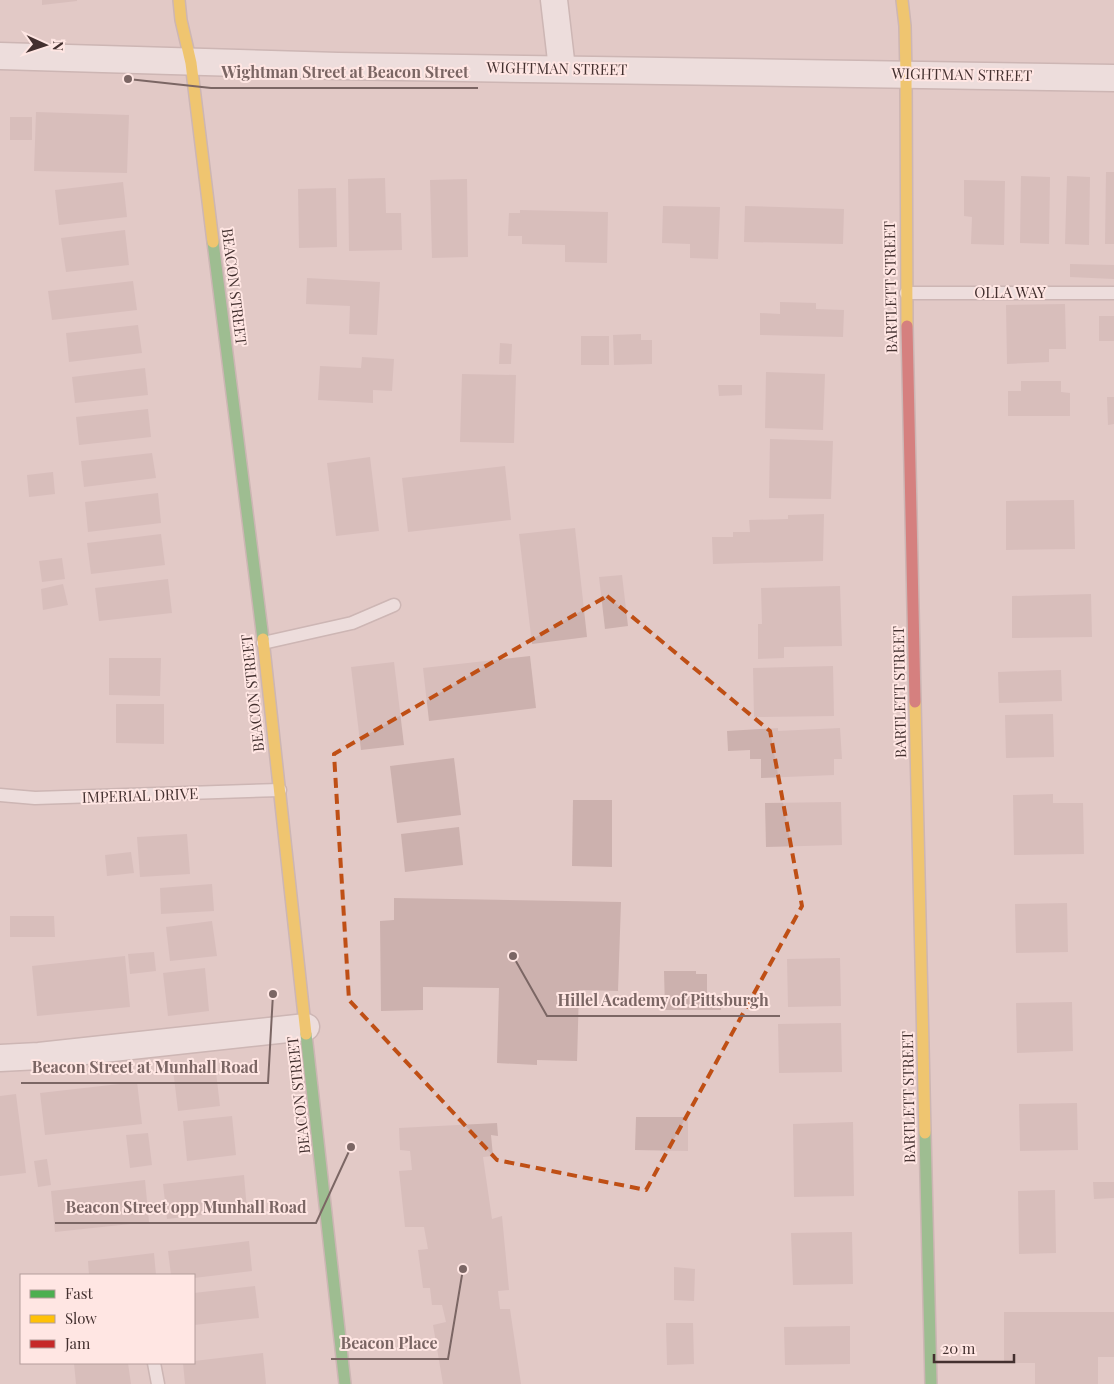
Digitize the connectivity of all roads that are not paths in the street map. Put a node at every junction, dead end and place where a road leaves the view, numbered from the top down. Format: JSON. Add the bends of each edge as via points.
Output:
{"nodes":[{"id":1,"x":179,"y":0,"type":"edge"},
{"id":2,"x":554,"y":0,"type":"edge"},
{"id":3,"x":902,"y":0,"type":"edge"},
{"id":4,"x":0,"y":56,"type":"edge"},
{"id":5,"x":191,"y":63,"type":"junction"},
{"id":6,"x":562,"y":69,"type":"junction"},
{"id":7,"x":906,"y":75,"type":"junction"},
{"id":8,"x":1114,"y":78,"type":"edge"},
{"id":9,"x":906,"y":293,"type":"junction"},
{"id":10,"x":1114,"y":293,"type":"edge"},
{"id":11,"x":394,"y":605,"type":"dead end"},
{"id":12,"x":263,"y":643,"type":"junction"},
{"id":13,"x":280,"y":790,"type":"junction"},
{"id":14,"x":0,"y":796,"type":"edge"},
{"id":15,"x":306,"y":1027,"type":"junction"},
{"id":16,"x":0,"y":1058,"type":"edge"},
{"id":17,"x":154,"y":1364,"type":"edge"},
{"id":18,"x":158,"y":1384,"type":"edge"},
{"id":19,"x":345,"y":1384,"type":"edge"},
{"id":20,"x":931,"y":1384,"type":"edge"}],
"edges":[{"from":1,"to":5,"type":"main road","name":"BEACON STREET"},
{"from":2,"to":6,"type":"street"},
{"from":3,"to":7,"type":"main road","name":"BARTLETT STREET"},
{"from":4,"to":5,"type":"street","name":"WIGHTMAN STREET"},
{"from":5,"to":6,"type":"street","name":"WIGHTMAN STREET"},
{"from":5,"to":12,"type":"main road","name":"BEACON STREET"},
{"from":6,"to":7,"type":"street","name":"WIGHTMAN STREET"},
{"from":7,"to":8,"type":"street","name":"WIGHTMAN STREET"},
{"from":7,"to":9,"type":"main road","name":"BARTLETT STREET"},
{"from":9,"to":10,"type":"lane","name":"OLLA WAY"},
{"from":9,"to":20,"type":"main road","name":"BARTLETT STREET"},
{"from":11,"to":12,"type":"lane","via":[[352,623]]},
{"from":12,"to":13,"type":"main road","name":"BEACON STREET"},
{"from":13,"to":14,"type":"lane","name":"IMPERIAL DRIVE","via":[[36,798]]},
{"from":13,"to":15,"type":"main road","name":"BEACON STREET"},
{"from":15,"to":16,"type":"street"},
{"from":15,"to":19,"type":"main road","name":"BEACON STREET"},
{"from":17,"to":18,"type":"lane"}]}
